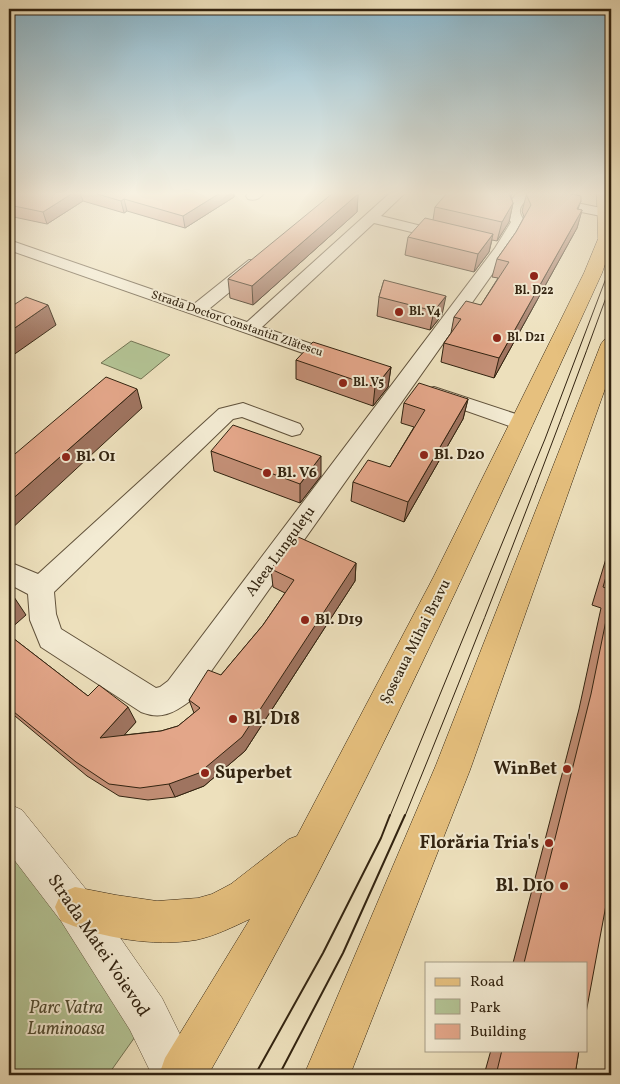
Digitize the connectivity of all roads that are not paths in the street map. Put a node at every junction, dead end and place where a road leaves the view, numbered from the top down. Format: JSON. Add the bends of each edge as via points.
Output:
{"nodes":[{"id":1,"x":343,"y":244,"type":"edge"},
{"id":2,"x":505,"y":244,"type":"edge"},
{"id":3,"x":604,"y":244,"type":"edge"},
{"id":4,"x":9,"y":245,"type":"edge"},
{"id":5,"x":483,"y":245,"type":"edge"},
{"id":6,"x":502,"y":249,"type":"junction"},
{"id":7,"x":270,"y":250,"type":"edge"},
{"id":8,"x":197,"y":310,"type":"junction"},
{"id":9,"x":250,"y":328,"type":"junction"},
{"id":10,"x":611,"y":344,"type":"edge"},
{"id":11,"x":353,"y":364,"type":"edge"},
{"id":12,"x":396,"y":379,"type":"junction"},
{"id":13,"x":521,"y":423,"type":"junction"},
{"id":14,"x":292,"y":429,"type":"dead end"},
{"id":15,"x":9,"y":572,"type":"edge"},
{"id":16,"x":41,"y":588,"type":"junction"},
{"id":17,"x":9,"y":822,"type":"edge"},
{"id":18,"x":314,"y":844,"type":"junction"},
{"id":19,"x":75,"y":907,"type":"junction"},
{"id":20,"x":177,"y":1075,"type":"edge"},
{"id":21,"x":182,"y":1075,"type":"edge"},
{"id":22,"x":327,"y":1075,"type":"edge"}],
"edges":[{"from":1,"to":9,"type":"street"},
{"from":2,"to":6,"type":"street","name":"Aleea Lungulețu"},
{"from":3,"to":13,"type":"main road","name":"Șoseaua Mihai Bravu"},
{"from":4,"to":8,"type":"street","name":"Strada Doctor Constantin Zlătescu"},
{"from":5,"to":6,"type":"street"},
{"from":6,"to":12,"type":"street","name":"Aleea Lungulețu"},
{"from":7,"to":8,"type":"street"},
{"from":8,"to":9,"type":"street","name":"Strada Doctor Constantin Zlătescu"},
{"from":9,"to":11,"type":"street","name":"Strada Doctor Constantin Zlătescu"},
{"from":10,"to":22,"type":"main road","via":[[452,770]]},
{"from":12,"to":13,"type":"street"},
{"from":12,"to":16,"type":"street","name":"Aleea Lungulețu","via":[[179,691],[166,701],[152,702],[51,638],[42,613]]},
{"from":13,"to":18,"type":"main road","name":"Șoseaua Mihai Bravu","via":[[466,542]]},
{"from":14,"to":16,"type":"street","via":[[244,410],[226,414]]},
{"from":15,"to":16,"type":"street"},
{"from":17,"to":19,"type":"street","name":"Strada Matei Voievod"},
{"from":18,"to":19,"type":"main road","via":[[235,905],[212,916],[187,922],[153,921]]},
{"from":18,"to":21,"type":"main road","name":"Șoseaua Mihai Bravu","via":[[231,995]]},
{"from":19,"to":20,"type":"street","name":"Strada Matei Voievod","via":[[146,1014]]}]}
